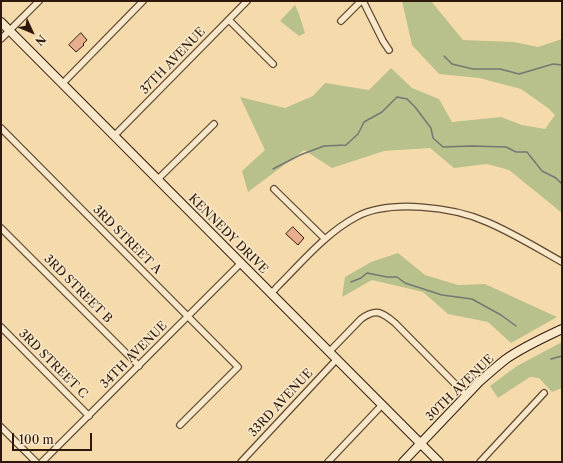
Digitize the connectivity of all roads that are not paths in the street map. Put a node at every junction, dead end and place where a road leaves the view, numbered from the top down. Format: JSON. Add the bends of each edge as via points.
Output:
{"nodes":[{"id":1,"x":39,"y":1,"type":"edge"},
{"id":2,"x":143,"y":1,"type":"edge"},
{"id":3,"x":247,"y":1,"type":"edge"},
{"id":4,"x":362,"y":1,"type":"edge"},
{"id":5,"x":228,"y":20,"type":"junction"},
{"id":6,"x":342,"y":21,"type":"dead end"},
{"id":7,"x":1,"y":22,"type":"edge"},
{"id":8,"x":9,"y":31,"type":"junction"},
{"id":9,"x":1,"y":39,"type":"edge"},
{"id":10,"x":389,"y":50,"type":"dead end"},
{"id":11,"x":272,"y":64,"type":"dead end"},
{"id":12,"x":62,"y":84,"type":"junction"},
{"id":13,"x":214,"y":124,"type":"dead end"},
{"id":14,"x":2,"y":132,"type":"edge"},
{"id":15,"x":114,"y":136,"type":"junction"},
{"id":16,"x":158,"y":179,"type":"junction"},
{"id":17,"x":274,"y":189,"type":"dead end"},
{"id":18,"x":1,"y":228,"type":"edge"},
{"id":19,"x":325,"y":239,"type":"junction"},
{"id":20,"x":562,"y":262,"type":"edge"},
{"id":21,"x":241,"y":263,"type":"junction"},
{"id":22,"x":271,"y":294,"type":"junction"},
{"id":23,"x":188,"y":316,"type":"junction"},
{"id":24,"x":1,"y":327,"type":"edge"},
{"id":25,"x":562,"y":329,"type":"edge"},
{"id":26,"x":330,"y":352,"type":"junction"},
{"id":27,"x":337,"y":359,"type":"junction"},
{"id":28,"x":138,"y":366,"type":"junction"},
{"id":29,"x":544,"y":392,"type":"dead end"},
{"id":30,"x":466,"y":395,"type":"junction"},
{"id":31,"x":382,"y":405,"type":"junction"},
{"id":32,"x":89,"y":416,"type":"junction"},
{"id":33,"x":180,"y":425,"type":"dead end"},
{"id":34,"x":1,"y":427,"type":"edge"},
{"id":35,"x":420,"y":444,"type":"junction"},
{"id":36,"x":36,"y":462,"type":"edge"},
{"id":37,"x":42,"y":462,"type":"edge"},
{"id":38,"x":241,"y":462,"type":"edge"},
{"id":39,"x":328,"y":462,"type":"edge"},
{"id":40,"x":403,"y":462,"type":"edge"},
{"id":41,"x":439,"y":462,"type":"edge"},
{"id":42,"x":480,"y":462,"type":"edge"}],
"edges":[{"from":1,"to":8,"type":"street"},
{"from":2,"to":12,"type":"street"},
{"from":3,"to":5,"type":"street","name":"37TH AVENUE"},
{"from":4,"to":6,"type":"street"},
{"from":4,"to":10,"type":"street"},
{"from":5,"to":11,"type":"street"},
{"from":5,"to":15,"type":"street","name":"37TH AVENUE"},
{"from":7,"to":8,"type":"street","name":"KENNEDY DRIVE"},
{"from":8,"to":9,"type":"street"},
{"from":8,"to":12,"type":"street","name":"KENNEDY DRIVE"},
{"from":12,"to":15,"type":"street","name":"KENNEDY DRIVE"},
{"from":13,"to":16,"type":"street"},
{"from":14,"to":23,"type":"street","name":"3RD STREET A"},
{"from":15,"to":16,"type":"street","name":"KENNEDY DRIVE"},
{"from":16,"to":21,"type":"street","name":"KENNEDY DRIVE"},
{"from":17,"to":19,"type":"street"},
{"from":18,"to":28,"type":"street","name":"3RD STREET B"},
{"from":19,"to":20,"type":"street","via":[[351,220],[366,213],[412,207],[473,217],[500,228]]},
{"from":19,"to":22,"type":"street"},
{"from":21,"to":22,"type":"street","name":"KENNEDY DRIVE"},
{"from":21,"to":23,"type":"street","name":"34TH AVENUE"},
{"from":22,"to":26,"type":"street","name":"KENNEDY DRIVE"},
{"from":23,"to":28,"type":"street","name":"34TH AVENUE"},
{"from":23,"to":33,"type":"street","name":"3RD STREET A","via":[[238,367]]},
{"from":24,"to":32,"type":"street","name":"3RD STREET C"},
{"from":25,"to":30,"type":"street","name":"30TH AVENUE","via":[[507,359]]},
{"from":26,"to":27,"type":"street","name":"KENNEDY DRIVE"},
{"from":26,"to":30,"type":"street","via":[[361,319],[379,312],[395,323]]},
{"from":27,"to":31,"type":"street","name":"KENNEDY DRIVE"},
{"from":27,"to":38,"type":"street","name":"33RD AVENUE"},
{"from":28,"to":32,"type":"street","name":"34TH AVENUE"},
{"from":29,"to":42,"type":"street"},
{"from":30,"to":35,"type":"street","name":"30TH AVENUE"},
{"from":31,"to":35,"type":"street","name":"KENNEDY DRIVE"},
{"from":31,"to":39,"type":"street"},
{"from":32,"to":37,"type":"street","name":"34TH AVENUE"},
{"from":34,"to":36,"type":"street"},
{"from":35,"to":40,"type":"street","name":"30TH AVENUE"},
{"from":35,"to":41,"type":"street","name":"KENNEDY DRIVE"}]}
